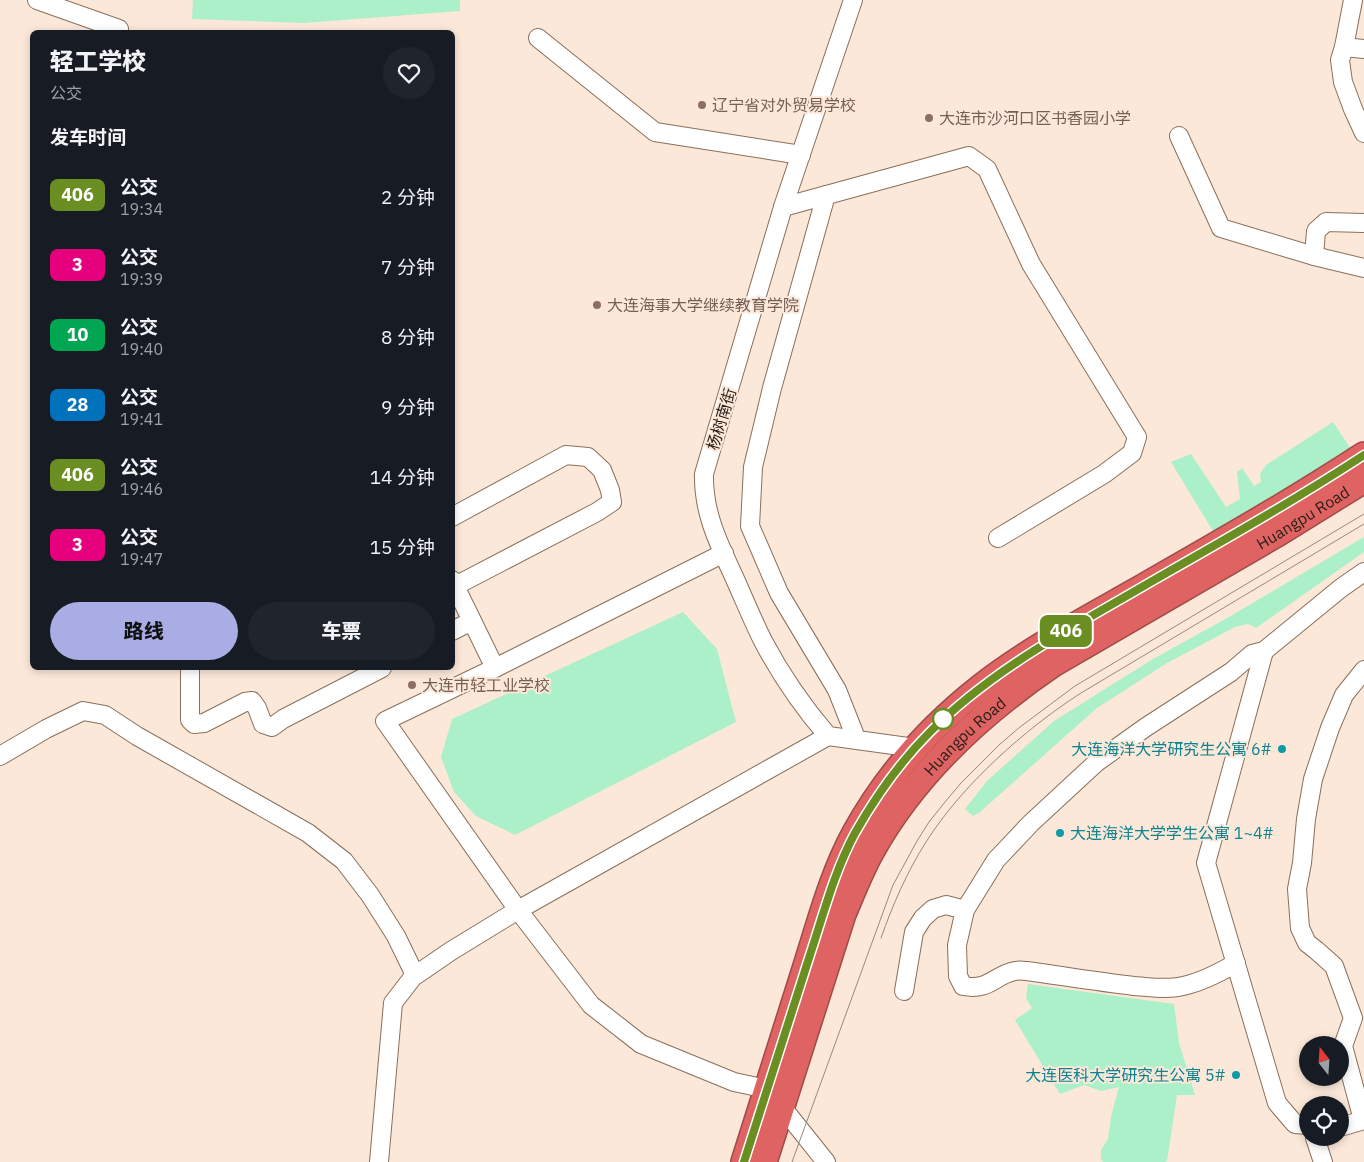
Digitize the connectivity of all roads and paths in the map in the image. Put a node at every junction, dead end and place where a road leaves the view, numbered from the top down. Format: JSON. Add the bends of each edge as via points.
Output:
{"nodes":[{"id":1,"x":37,"y":0,"type":"edge"},
{"id":2,"x":853,"y":0,"type":"edge"},
{"id":3,"x":1353,"y":0,"type":"edge"},
{"id":4,"x":119,"y":29,"type":"dead end"},
{"id":5,"x":538,"y":38,"type":"dead end"},
{"id":6,"x":1344,"y":47,"type":"junction"},
{"id":7,"x":1364,"y":49,"type":"edge"},
{"id":8,"x":1364,"y":133,"type":"edge"},
{"id":9,"x":1179,"y":136,"type":"dead end"},
{"id":10,"x":801,"y":155,"type":"junction"},
{"id":11,"x":826,"y":195,"type":"junction"},
{"id":12,"x":783,"y":208,"type":"junction"},
{"id":13,"x":1364,"y":223,"type":"edge"},
{"id":14,"x":1314,"y":256,"type":"junction"},
{"id":15,"x":1364,"y":268,"type":"edge"},
{"id":16,"x":1364,"y":455,"type":"edge"},
{"id":17,"x":1364,"y":480,"type":"edge"},
{"id":18,"x":455,"y":515,"type":"edge"},
{"id":19,"x":998,"y":538,"type":"dead end"},
{"id":20,"x":724,"y":553,"type":"junction"},
{"id":21,"x":1364,"y":573,"type":"edge"},
{"id":22,"x":455,"y":583,"type":"edge"},
{"id":23,"x":455,"y":585,"type":"edge"},
{"id":24,"x":472,"y":621,"type":"junction"},
{"id":25,"x":455,"y":630,"type":"edge"},
{"id":26,"x":1264,"y":651,"type":"junction"},
{"id":27,"x":495,"y":668,"type":"junction"},
{"id":28,"x":190,"y":670,"type":"edge"},
{"id":29,"x":378,"y":670,"type":"edge"},
{"id":30,"x":1364,"y":670,"type":"edge"},
{"id":31,"x":854,"y":734,"type":"dead end"},
{"id":32,"x":828,"y":736,"type":"junction"},
{"id":33,"x":915,"y":748,"type":"junction"},
{"id":34,"x":0,"y":756,"type":"edge"},
{"id":35,"x":518,"y":910,"type":"junction"},
{"id":36,"x":965,"y":910,"type":"junction"},
{"id":37,"x":1236,"y":963,"type":"junction"},
{"id":38,"x":415,"y":975,"type":"junction"},
{"id":39,"x":904,"y":991,"type":"dead end"},
{"id":40,"x":774,"y":1098,"type":"junction"},
{"id":41,"x":1363,"y":1120,"type":"edge"},
{"id":42,"x":1299,"y":1122,"type":"edge"},
{"id":43,"x":1349,"y":1124,"type":"edge"},
{"id":44,"x":1317,"y":1146,"type":"edge"},
{"id":45,"x":380,"y":1162,"type":"edge"},
{"id":46,"x":744,"y":1162,"type":"edge"},
{"id":47,"x":764,"y":1162,"type":"edge"},
{"id":48,"x":826,"y":1162,"type":"edge"},
{"id":49,"x":1322,"y":1162,"type":"edge"}],
"edges":[{"from":1,"to":4,"type":"street"},
{"from":2,"to":10,"type":"street","name":"杨树南街"},
{"from":3,"to":6,"type":"street"},
{"from":5,"to":10,"type":"street","via":[[656,132]]},
{"from":6,"to":7,"type":"street"},
{"from":6,"to":8,"type":"street","via":[[1340,60],[1342,82]]},
{"from":9,"to":14,"type":"street","via":[[1221,228]]},
{"from":10,"to":12,"type":"street","name":"杨树南街"},
{"from":11,"to":12,"type":"street"},
{"from":11,"to":19,"type":"street","via":[[968,156],[987,169],[1031,264],[1137,437],[1132,453],[1111,469]]},
{"from":11,"to":31,"type":"street","via":[[753,466],[750,526],[779,593],[837,690]]},
{"from":12,"to":20,"type":"street","name":"杨树南街","via":[[704,474],[706,506]]},
{"from":13,"to":14,"type":"street","via":[[1326,222],[1316,231]]},
{"from":14,"to":15,"type":"street"},
{"from":16,"to":33,"type":"highway","name":"Huangpu Road","via":[[1017,662],[982,686]]},
{"from":17,"to":40,"type":"highway","name":"Huangpu Road","via":[[1045,670],[987,713],[934,765],[887,826],[856,883]]},
{"from":18,"to":22,"type":"street","via":[[566,455],[588,457],[602,470],[612,502]]},
{"from":20,"to":27,"type":"street"},
{"from":20,"to":32,"type":"street","name":"杨树南街","via":[[763,641],[783,676]]},
{"from":21,"to":26,"type":"street"},
{"from":23,"to":24,"type":"street"},
{"from":24,"to":25,"type":"street"},
{"from":24,"to":27,"type":"street"},
{"from":26,"to":36,"type":"street","via":[[1252,654],[1231,672],[1097,762],[996,860]]},
{"from":26,"to":37,"type":"street","via":[[1206,863]]},
{"from":27,"to":35,"type":"street","via":[[385,721]]},
{"from":28,"to":29,"type":"street","via":[[190,720],[194,724],[204,723],[252,701],[263,724],[272,727]]},
{"from":30,"to":41,"type":"street","via":[[1344,695],[1313,779],[1297,889],[1300,928],[1307,943],[1334,966],[1353,1018],[1343,1046]]},
{"from":32,"to":33,"type":"street"},
{"from":32,"to":35,"type":"street"},
{"from":33,"to":40,"type":"highway","name":"Huangpu Road","via":[[870,807],[846,852],[822,917]]},
{"from":34,"to":38,"type":"street","via":[[83,711],[105,715],[308,834],[344,861],[396,936]]},
{"from":35,"to":38,"type":"street"},
{"from":35,"to":40,"type":"street","via":[[591,1005],[641,1044]]},
{"from":36,"to":37,"type":"street","via":[[957,945],[958,976],[963,986],[987,985],[1015,971],[1027,971],[1112,984],[1182,987],[1200,982]]},
{"from":36,"to":39,"type":"street","via":[[946,905],[933,909],[923,918],[914,932]]},
{"from":37,"to":42,"type":"street","via":[[1277,1102]]},
{"from":38,"to":45,"type":"street","via":[[393,1003]]},
{"from":40,"to":46,"type":"highway","name":"Huangpu Road"},
{"from":40,"to":47,"type":"highway","name":"Huangpu Road"},
{"from":40,"to":48,"type":"street"},
{"from":41,"to":43,"type":"street"},
{"from":44,"to":49,"type":"street"}]}
